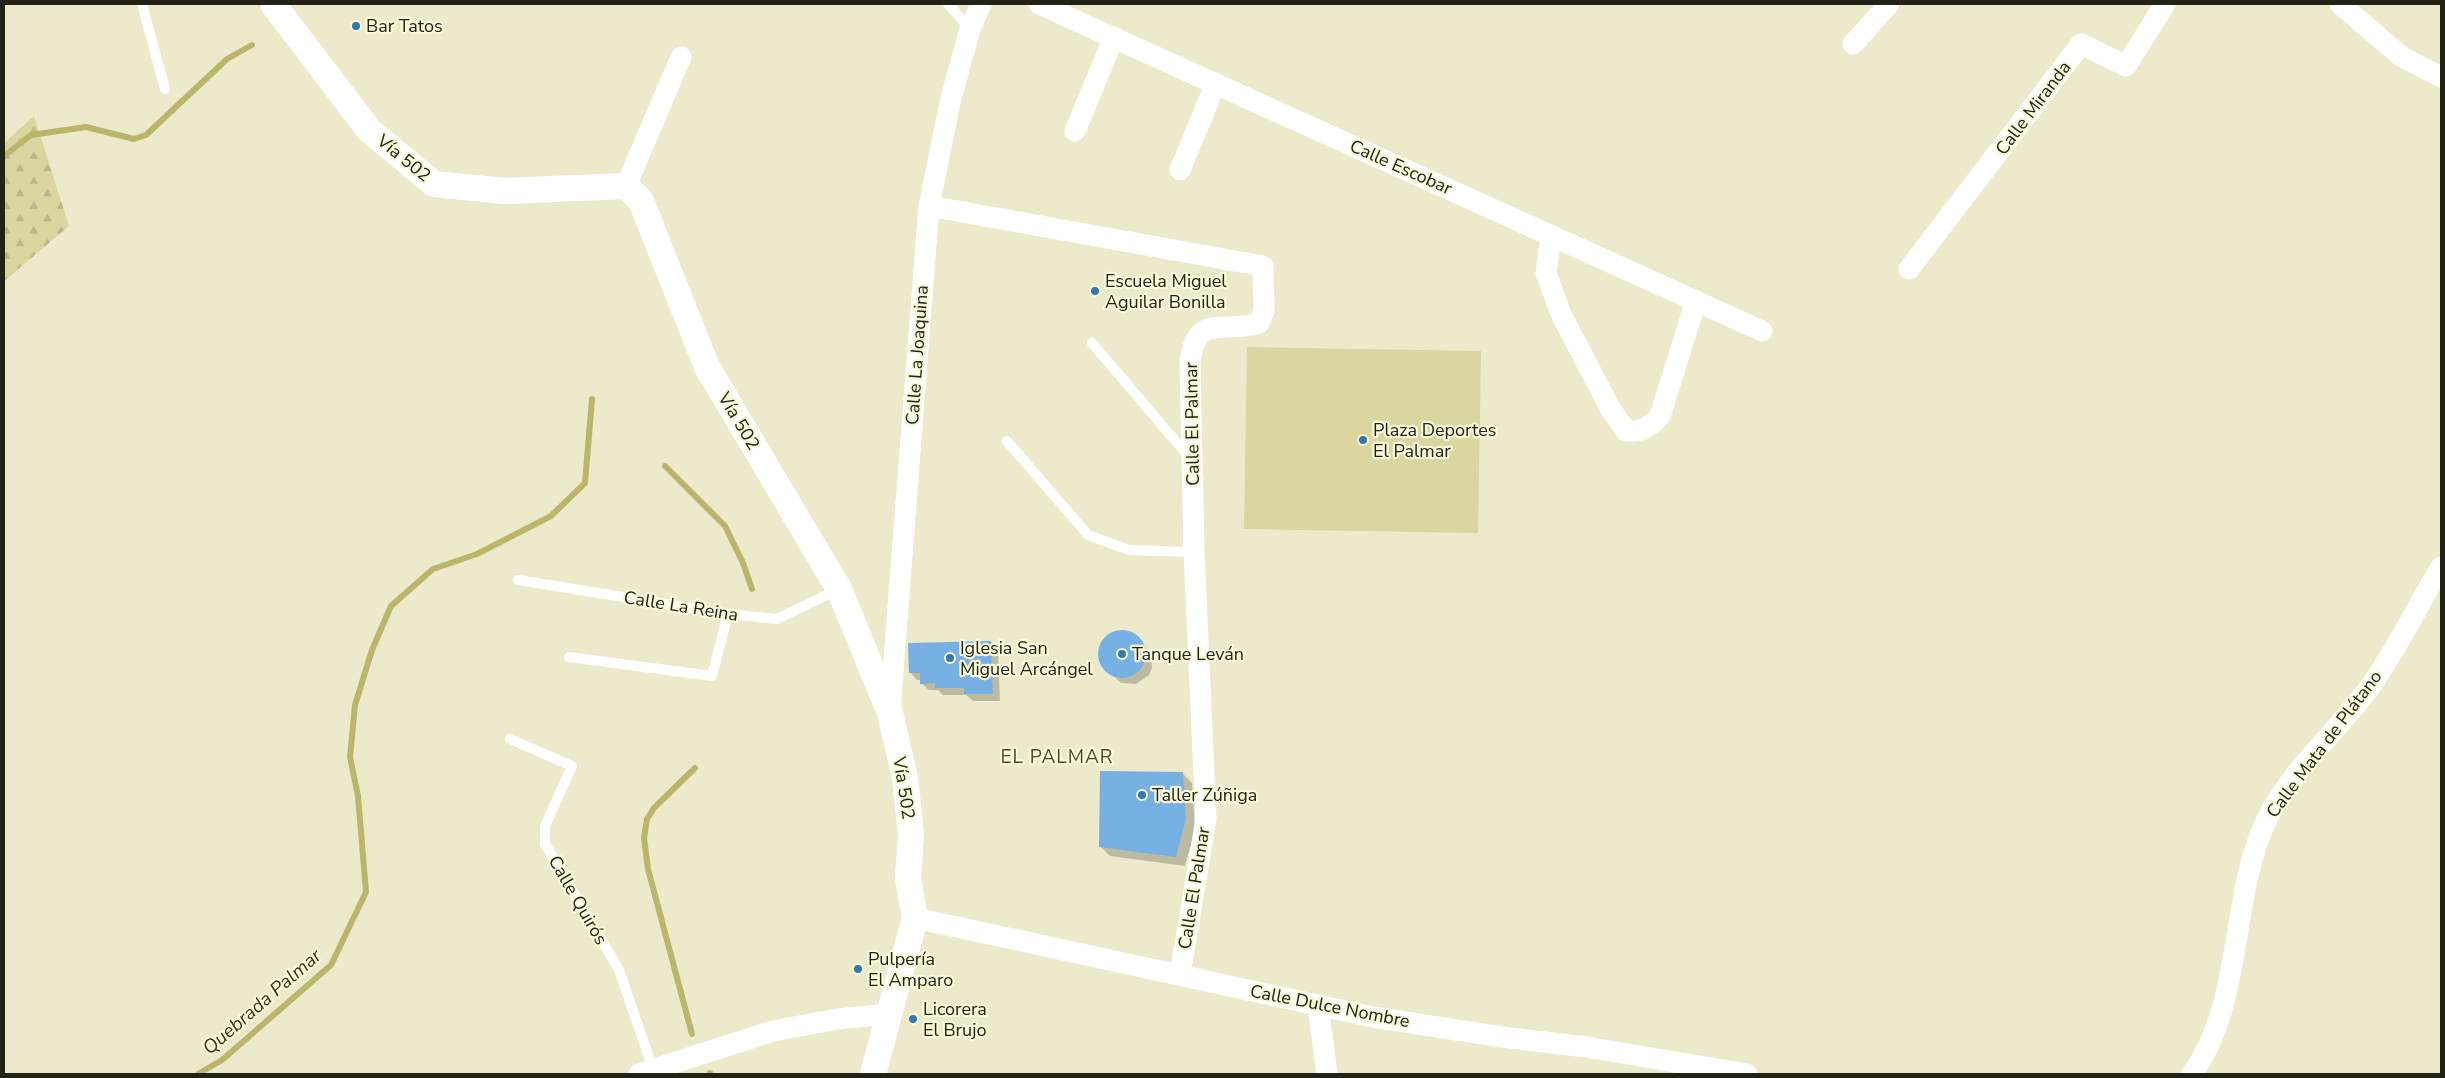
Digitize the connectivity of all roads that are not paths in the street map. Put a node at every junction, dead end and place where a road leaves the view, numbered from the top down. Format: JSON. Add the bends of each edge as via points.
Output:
{"nodes":[{"id":1,"x":142,"y":4,"type":"edge"},
{"id":2,"x":273,"y":4,"type":"edge"},
{"id":3,"x":948,"y":4,"type":"edge"},
{"id":4,"x":980,"y":4,"type":"edge"},
{"id":5,"x":1039,"y":4,"type":"edge"},
{"id":6,"x":1889,"y":4,"type":"edge"},
{"id":7,"x":2165,"y":4,"type":"edge"},
{"id":8,"x":2340,"y":4,"type":"edge"},
{"id":9,"x":970,"y":29,"type":"junction"},
{"id":10,"x":1114,"y":37,"type":"junction"},
{"id":11,"x":1853,"y":44,"type":"dead end"},
{"id":12,"x":681,"y":57,"type":"dead end"},
{"id":13,"x":2441,"y":77,"type":"edge"},
{"id":14,"x":1216,"y":83,"type":"junction"},
{"id":15,"x":165,"y":88,"type":"dead end"},
{"id":16,"x":1075,"y":131,"type":"dead end"},
{"id":17,"x":1180,"y":170,"type":"dead end"},
{"id":18,"x":626,"y":186,"type":"junction"},
{"id":19,"x":929,"y":206,"type":"junction"},
{"id":20,"x":1551,"y":235,"type":"junction"},
{"id":21,"x":1909,"y":269,"type":"dead end"},
{"id":22,"x":1696,"y":301,"type":"junction"},
{"id":23,"x":1762,"y":331,"type":"dead end"},
{"id":24,"x":1092,"y":343,"type":"dead end"},
{"id":25,"x":1007,"y":441,"type":"dead end"},
{"id":26,"x":1192,"y":461,"type":"junction"},
{"id":27,"x":1194,"y":552,"type":"junction"},
{"id":28,"x":2441,"y":567,"type":"edge"},
{"id":29,"x":518,"y":580,"type":"dead end"},
{"id":30,"x":839,"y":590,"type":"junction"},
{"id":31,"x":728,"y":614,"type":"junction"},
{"id":32,"x":569,"y":657,"type":"dead end"},
{"id":33,"x":890,"y":713,"type":"junction"},
{"id":34,"x":510,"y":739,"type":"dead end"},
{"id":35,"x":915,"y":918,"type":"junction"},
{"id":36,"x":1180,"y":975,"type":"junction"},
{"id":37,"x":1318,"y":1006,"type":"junction"},
{"id":38,"x":889,"y":1014,"type":"junction"},
{"id":39,"x":646,"y":1071,"type":"edge"},
{"id":40,"x":873,"y":1074,"type":"edge"},
{"id":41,"x":1327,"y":1074,"type":"edge"},
{"id":42,"x":1747,"y":1074,"type":"edge"},
{"id":43,"x":2192,"y":1074,"type":"edge"}],
"edges":[{"from":1,"to":15,"type":"lane"},
{"from":2,"to":18,"type":"street","name":"Vía 502","via":[[369,130],[434,184],[505,191]]},
{"from":3,"to":9,"type":"lane"},
{"from":4,"to":9,"type":"street","name":"Calle La Joaquina"},
{"from":5,"to":10,"type":"street","name":"Calle Escobar"},
{"from":6,"to":11,"type":"street"},
{"from":7,"to":21,"type":"street","name":"Calle Miranda","via":[[2126,66],[2081,44]]},
{"from":8,"to":13,"type":"street","via":[[2402,57]]},
{"from":9,"to":19,"type":"street","name":"Calle La Joaquina","via":[[951,98]]},
{"from":10,"to":14,"type":"street","name":"Calle Escobar"},
{"from":10,"to":16,"type":"street"},
{"from":12,"to":18,"type":"street"},
{"from":14,"to":17,"type":"street"},
{"from":14,"to":20,"type":"street","name":"Calle Escobar"},
{"from":18,"to":30,"type":"street","name":"Vía 502","via":[[641,201],[707,367]]},
{"from":19,"to":26,"type":"street","name":"Calle El Palmar","via":[[1263,266],[1264,311],[1259,323],[1247,327],[1213,327],[1198,334],[1192,346]]},
{"from":19,"to":33,"type":"street","name":"Calle La Joaquina"},
{"from":20,"to":22,"type":"street","name":"Calle Escobar"},
{"from":20,"to":22,"type":"street","via":[[1546,273],[1561,314],[1610,408],[1626,430],[1639,432],[1650,427],[1660,416]]},
{"from":22,"to":23,"type":"street","name":"Calle Escobar"},
{"from":24,"to":26,"type":"lane"},
{"from":25,"to":27,"type":"lane","via":[[1088,535],[1129,550]]},
{"from":26,"to":27,"type":"street","name":"Calle El Palmar"},
{"from":27,"to":36,"type":"street","name":"Calle El Palmar","via":[[1206,819]]},
{"from":28,"to":43,"type":"street","name":"Calle Mata de Plátano","via":[[2374,682],[2288,786],[2268,817],[2255,846],[2221,1010],[2203,1059]]},
{"from":29,"to":31,"type":"lane","name":"Calle La Reina"},
{"from":30,"to":31,"type":"lane","name":"Calle La Reina","via":[[777,619]]},
{"from":30,"to":33,"type":"street","name":"Vía 502"},
{"from":31,"to":32,"type":"lane","via":[[712,676]]},
{"from":33,"to":35,"type":"street","name":"Vía 502","via":[[905,778],[911,834],[908,878]]},
{"from":34,"to":39,"type":"lane","name":"Calle Quirós","via":[[572,766],[545,826],[545,844],[619,970]]},
{"from":35,"to":36,"type":"street","name":"Calle Dulce Nombre"},
{"from":35,"to":38,"type":"street","name":"Vía 502"},
{"from":36,"to":37,"type":"street","name":"Calle Dulce Nombre"},
{"from":37,"to":41,"type":"street"},
{"from":37,"to":42,"type":"street","name":"Calle Dulce Nombre","via":[[1446,1029],[1586,1047]]},
{"from":38,"to":39,"type":"street","via":[[838,1019],[774,1031]]},
{"from":38,"to":40,"type":"street","name":"Vía 502"}]}
